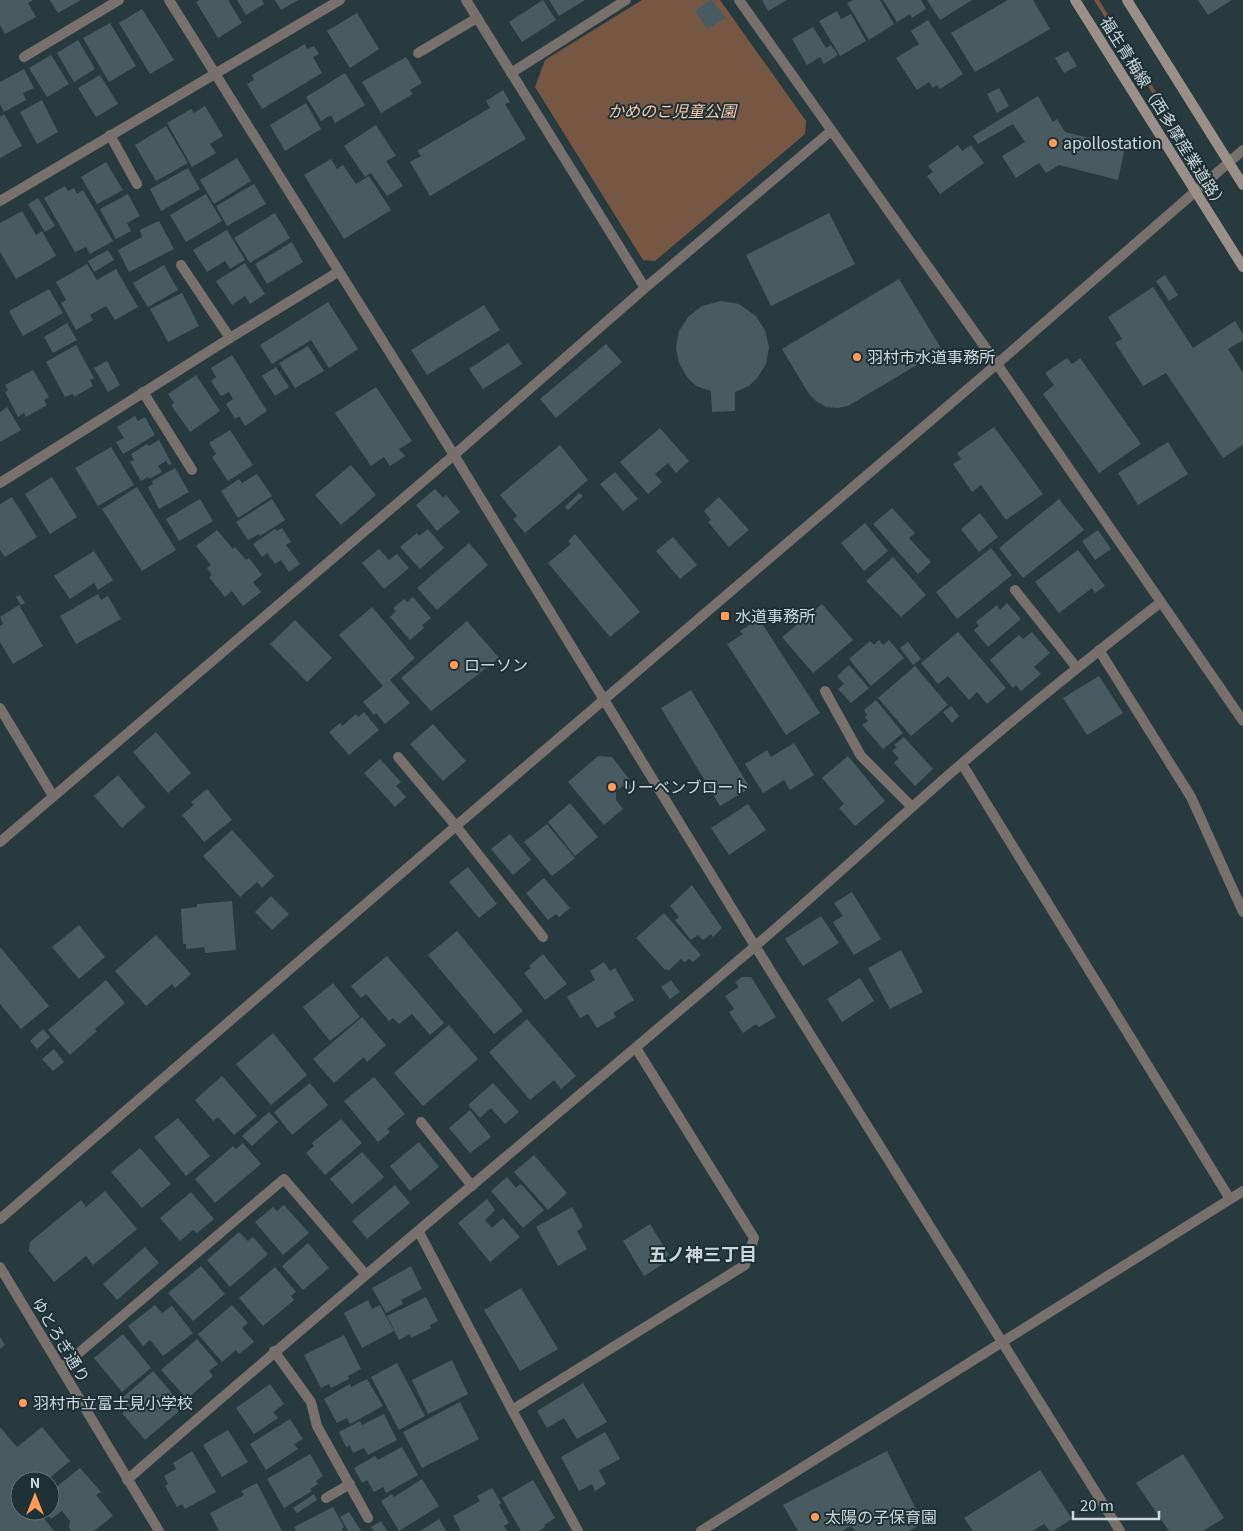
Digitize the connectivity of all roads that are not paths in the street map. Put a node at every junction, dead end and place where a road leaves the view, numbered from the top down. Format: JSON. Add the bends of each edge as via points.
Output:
{"nodes":[{"id":1,"x":119,"y":0,"type":"edge"},
{"id":2,"x":169,"y":0,"type":"edge"},
{"id":3,"x":340,"y":0,"type":"edge"},
{"id":4,"x":466,"y":0,"type":"edge"},
{"id":5,"x":626,"y":0,"type":"edge"},
{"id":6,"x":739,"y":0,"type":"edge"},
{"id":7,"x":1075,"y":0,"type":"edge"},
{"id":8,"x":1127,"y":0,"type":"edge"},
{"id":9,"x":477,"y":18,"type":"junction"},
{"id":10,"x":418,"y":53,"type":"dead end"},
{"id":11,"x":24,"y":58,"type":"dead end"},
{"id":12,"x":511,"y":73,"type":"junction"},
{"id":13,"x":214,"y":75,"type":"junction"},
{"id":14,"x":831,"y":131,"type":"junction"},
{"id":15,"x":110,"y":135,"type":"junction"},
{"id":16,"x":1243,"y":150,"type":"edge"},
{"id":17,"x":1229,"y":162,"type":"junction"},
{"id":18,"x":137,"y":184,"type":"dead end"},
{"id":19,"x":1243,"y":185,"type":"edge"},
{"id":20,"x":1196,"y":192,"type":"junction"},
{"id":21,"x":0,"y":201,"type":"edge"},
{"id":22,"x":181,"y":265,"type":"dead end"},
{"id":23,"x":1243,"y":267,"type":"edge"},
{"id":24,"x":338,"y":272,"type":"junction"},
{"id":25,"x":644,"y":288,"type":"junction"},
{"id":26,"x":230,"y":338,"type":"junction"},
{"id":27,"x":997,"y":364,"type":"junction"},
{"id":28,"x":143,"y":392,"type":"junction"},
{"id":29,"x":454,"y":455,"type":"junction"},
{"id":30,"x":192,"y":470,"type":"dead end"},
{"id":31,"x":0,"y":483,"type":"edge"},
{"id":32,"x":1015,"y":590,"type":"dead end"},
{"id":33,"x":1161,"y":602,"type":"junction"},
{"id":34,"x":1099,"y":650,"type":"junction"},
{"id":35,"x":1077,"y":668,"type":"junction"},
{"id":36,"x":825,"y":691,"type":"dead end"},
{"id":37,"x":603,"y":700,"type":"junction"},
{"id":38,"x":0,"y":708,"type":"edge"},
{"id":39,"x":1243,"y":721,"type":"edge"},
{"id":40,"x":398,"y":757,"type":"dead end"},
{"id":41,"x":962,"y":764,"type":"junction"},
{"id":42,"x":53,"y":796,"type":"junction"},
{"id":43,"x":912,"y":807,"type":"junction"},
{"id":44,"x":456,"y":826,"type":"junction"},
{"id":45,"x":0,"y":842,"type":"edge"},
{"id":46,"x":1243,"y":912,"type":"edge"},
{"id":47,"x":543,"y":937,"type":"dead end"},
{"id":48,"x":755,"y":946,"type":"junction"},
{"id":49,"x":636,"y":1048,"type":"junction"},
{"id":50,"x":420,"y":1122,"type":"dead end"},
{"id":51,"x":472,"y":1186,"type":"junction"},
{"id":52,"x":1243,"y":1191,"type":"edge"},
{"id":53,"x":1230,"y":1200,"type":"junction"},
{"id":54,"x":0,"y":1219,"type":"edge"},
{"id":55,"x":419,"y":1232,"type":"junction"},
{"id":56,"x":0,"y":1267,"type":"edge"},
{"id":57,"x":366,"y":1275,"type":"junction"},
{"id":58,"x":1003,"y":1342,"type":"junction"},
{"id":59,"x":274,"y":1351,"type":"junction"},
{"id":60,"x":61,"y":1368,"type":"junction"},
{"id":61,"x":512,"y":1410,"type":"junction"},
{"id":62,"x":128,"y":1480,"type":"junction"},
{"id":63,"x":350,"y":1484,"type":"junction"},
{"id":64,"x":326,"y":1498,"type":"dead end"},
{"id":65,"x":368,"y":1518,"type":"dead end"},
{"id":66,"x":574,"y":1530,"type":"edge"},
{"id":67,"x":158,"y":1531,"type":"edge"},
{"id":68,"x":701,"y":1531,"type":"edge"},
{"id":69,"x":1120,"y":1531,"type":"edge"}],
"edges":[{"from":1,"to":11,"type":"street"},
{"from":2,"to":13,"type":"street"},
{"from":3,"to":13,"type":"street"},
{"from":4,"to":9,"type":"street"},
{"from":5,"to":12,"type":"street"},
{"from":6,"to":14,"type":"street"},
{"from":7,"to":20,"type":"main road","name":"福生青梅線（西多摩産業道路）"},
{"from":8,"to":17,"type":"main road","name":"福生青梅線（西多摩産業道路）"},
{"from":9,"to":10,"type":"street"},
{"from":9,"to":12,"type":"street"},
{"from":12,"to":25,"type":"street"},
{"from":13,"to":15,"type":"street"},
{"from":13,"to":24,"type":"street"},
{"from":14,"to":25,"type":"street"},
{"from":14,"to":27,"type":"street"},
{"from":15,"to":18,"type":"street"},
{"from":15,"to":21,"type":"street"},
{"from":16,"to":17,"type":"street"},
{"from":17,"to":19,"type":"main road","name":"福生青梅線（西多摩産業道路）"},
{"from":17,"to":20,"type":"street"},
{"from":20,"to":23,"type":"main road","name":"福生青梅線（西多摩産業道路）"},
{"from":20,"to":27,"type":"street"},
{"from":22,"to":26,"type":"street"},
{"from":24,"to":26,"type":"street"},
{"from":24,"to":29,"type":"street"},
{"from":25,"to":29,"type":"street"},
{"from":26,"to":28,"type":"street"},
{"from":27,"to":33,"type":"street"},
{"from":27,"to":37,"type":"street"},
{"from":28,"to":30,"type":"street"},
{"from":28,"to":31,"type":"street"},
{"from":29,"to":37,"type":"street"},
{"from":29,"to":42,"type":"street"},
{"from":32,"to":35,"type":"street"},
{"from":33,"to":34,"type":"street"},
{"from":33,"to":39,"type":"street"},
{"from":34,"to":35,"type":"street"},
{"from":34,"to":46,"type":"street","via":[[1191,797]]},
{"from":35,"to":41,"type":"street"},
{"from":36,"to":43,"type":"street","via":[[861,756]]},
{"from":37,"to":44,"type":"street"},
{"from":37,"to":48,"type":"street"},
{"from":38,"to":42,"type":"street"},
{"from":40,"to":44,"type":"street"},
{"from":41,"to":43,"type":"street"},
{"from":41,"to":53,"type":"street"},
{"from":42,"to":45,"type":"street"},
{"from":43,"to":48,"type":"street"},
{"from":44,"to":47,"type":"street"},
{"from":44,"to":54,"type":"street"},
{"from":48,"to":49,"type":"street"},
{"from":48,"to":58,"type":"street"},
{"from":49,"to":51,"type":"street"},
{"from":49,"to":61,"type":"street","via":[[754,1238],[745,1265]]},
{"from":50,"to":51,"type":"street"},
{"from":51,"to":55,"type":"street"},
{"from":52,"to":53,"type":"street"},
{"from":53,"to":58,"type":"street"},
{"from":55,"to":57,"type":"street"},
{"from":55,"to":61,"type":"street"},
{"from":56,"to":60,"type":"street","name":"ゆとろぎ通り"},
{"from":57,"to":59,"type":"street"},
{"from":57,"to":60,"type":"street","via":[[284,1179]]},
{"from":58,"to":68,"type":"street"},
{"from":58,"to":69,"type":"street"},
{"from":59,"to":62,"type":"street"},
{"from":59,"to":63,"type":"street","via":[[311,1402],[317,1426]]},
{"from":60,"to":62,"type":"street","name":"ゆとろぎ通り"},
{"from":61,"to":66,"type":"street"},
{"from":62,"to":67,"type":"street","name":"ゆとろぎ通り"},
{"from":63,"to":64,"type":"street"},
{"from":63,"to":65,"type":"street"}]}
